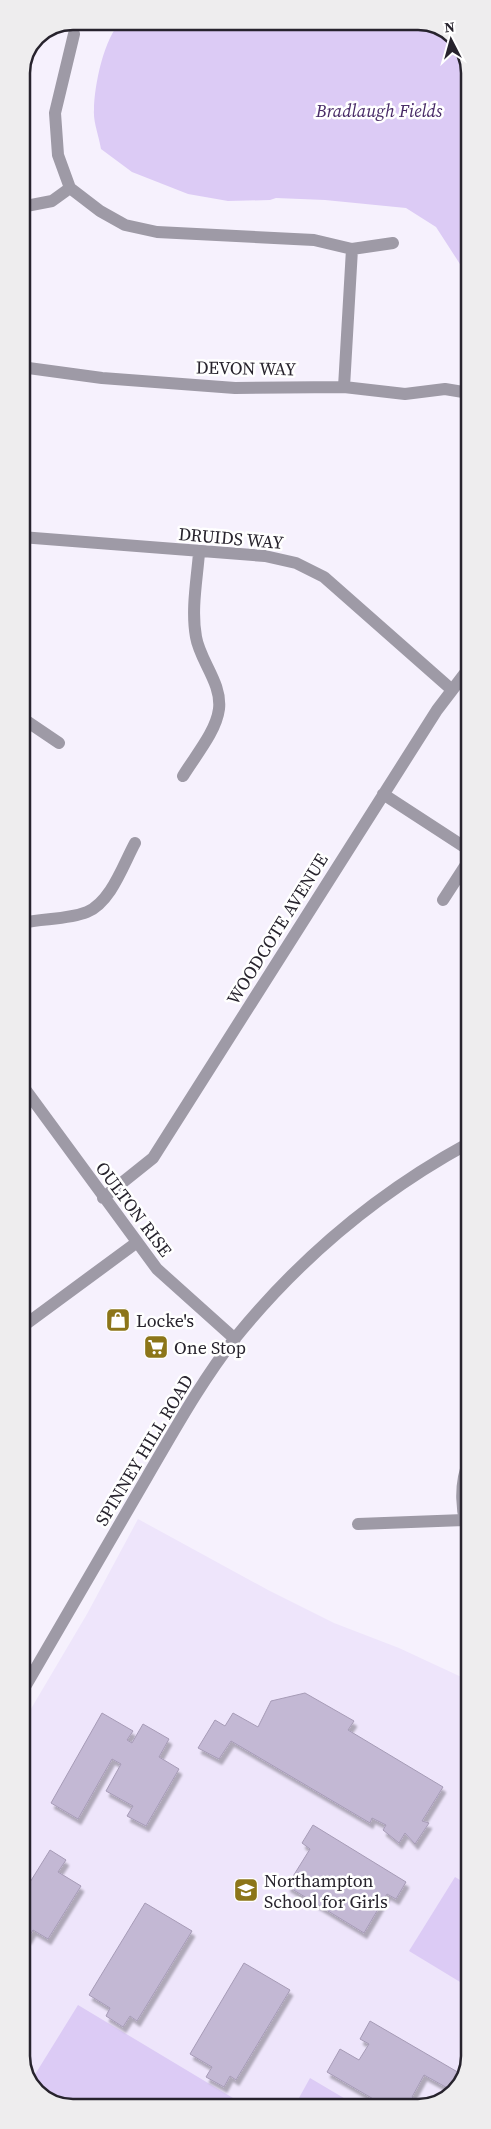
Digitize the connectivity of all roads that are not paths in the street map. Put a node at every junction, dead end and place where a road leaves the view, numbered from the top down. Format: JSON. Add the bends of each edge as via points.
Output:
{"nodes":[{"id":1,"x":74,"y":34,"type":"dead end"},
{"id":2,"x":70,"y":188,"type":"junction"},
{"id":3,"x":30,"y":204,"type":"edge"},
{"id":4,"x":393,"y":243,"type":"dead end"},
{"id":5,"x":352,"y":249,"type":"junction"},
{"id":6,"x":30,"y":368,"type":"edge"},
{"id":7,"x":344,"y":387,"type":"junction"},
{"id":8,"x":461,"y":392,"type":"edge"},
{"id":9,"x":30,"y":538,"type":"edge"},
{"id":10,"x":200,"y":553,"type":"junction"},
{"id":11,"x":461,"y":677,"type":"edge"},
{"id":12,"x":451,"y":689,"type":"junction"},
{"id":13,"x":30,"y":723,"type":"edge"},
{"id":14,"x":59,"y":743,"type":"dead end"},
{"id":15,"x":184,"y":776,"type":"dead end"},
{"id":16,"x":383,"y":794,"type":"junction"},
{"id":17,"x":135,"y":843,"type":"dead end"},
{"id":18,"x":461,"y":845,"type":"edge"},
{"id":19,"x":461,"y":872,"type":"edge"},
{"id":20,"x":443,"y":900,"type":"dead end"},
{"id":21,"x":30,"y":922,"type":"edge"},
{"id":22,"x":30,"y":1096,"type":"edge"},
{"id":23,"x":461,"y":1148,"type":"edge"},
{"id":24,"x":103,"y":1198,"type":"junction"},
{"id":25,"x":136,"y":1243,"type":"junction"},
{"id":26,"x":30,"y":1321,"type":"edge"},
{"id":27,"x":235,"y":1339,"type":"junction"},
{"id":28,"x":461,"y":1520,"type":"edge"},
{"id":29,"x":358,"y":1524,"type":"dead end"},
{"id":30,"x":30,"y":1678,"type":"edge"}],
"edges":[{"from":1,"to":2,"type":"street","via":[[55,113],[58,154]]},
{"from":2,"to":3,"type":"street","via":[[52,200]]},
{"from":2,"to":5,"type":"street","via":[[124,225],[183,234],[314,240]]},
{"from":4,"to":5,"type":"street"},
{"from":5,"to":7,"type":"street"},
{"from":6,"to":7,"type":"street","name":"DEVON WAY","via":[[102,378],[235,388]]},
{"from":7,"to":8,"type":"street","name":"DEVON WAY","via":[[405,394],[446,389]]},
{"from":9,"to":10,"type":"street","name":"DRUIDS WAY"},
{"from":10,"to":12,"type":"street","name":"DRUIDS WAY","via":[[265,556],[310,568],[335,585]]},
{"from":10,"to":15,"type":"street","via":[[196,635],[215,685],[219,707],[214,726]]},
{"from":11,"to":12,"type":"street","name":"WOODCOTE AVENUE"},
{"from":12,"to":16,"type":"street","name":"WOODCOTE AVENUE"},
{"from":13,"to":14,"type":"street"},
{"from":16,"to":18,"type":"street"},
{"from":16,"to":24,"type":"street","name":"WOODCOTE AVENUE","via":[[152,1158]]},
{"from":17,"to":21,"type":"street","via":[[107,894],[95,908],[76,915]]},
{"from":19,"to":20,"type":"street"},
{"from":22,"to":24,"type":"street","name":"OULTON RISE"},
{"from":23,"to":27,"type":"street","name":"SPINNEY HILL ROAD","via":[[388,1193],[322,1245]]},
{"from":24,"to":25,"type":"street","name":"OULTON RISE"},
{"from":25,"to":26,"type":"street"},
{"from":25,"to":27,"type":"street","name":"OULTON RISE","via":[[171,1283]]},
{"from":27,"to":30,"type":"street","name":"SPINNEY HILL ROAD","via":[[182,1416]]},
{"from":28,"to":29,"type":"street"}]}
